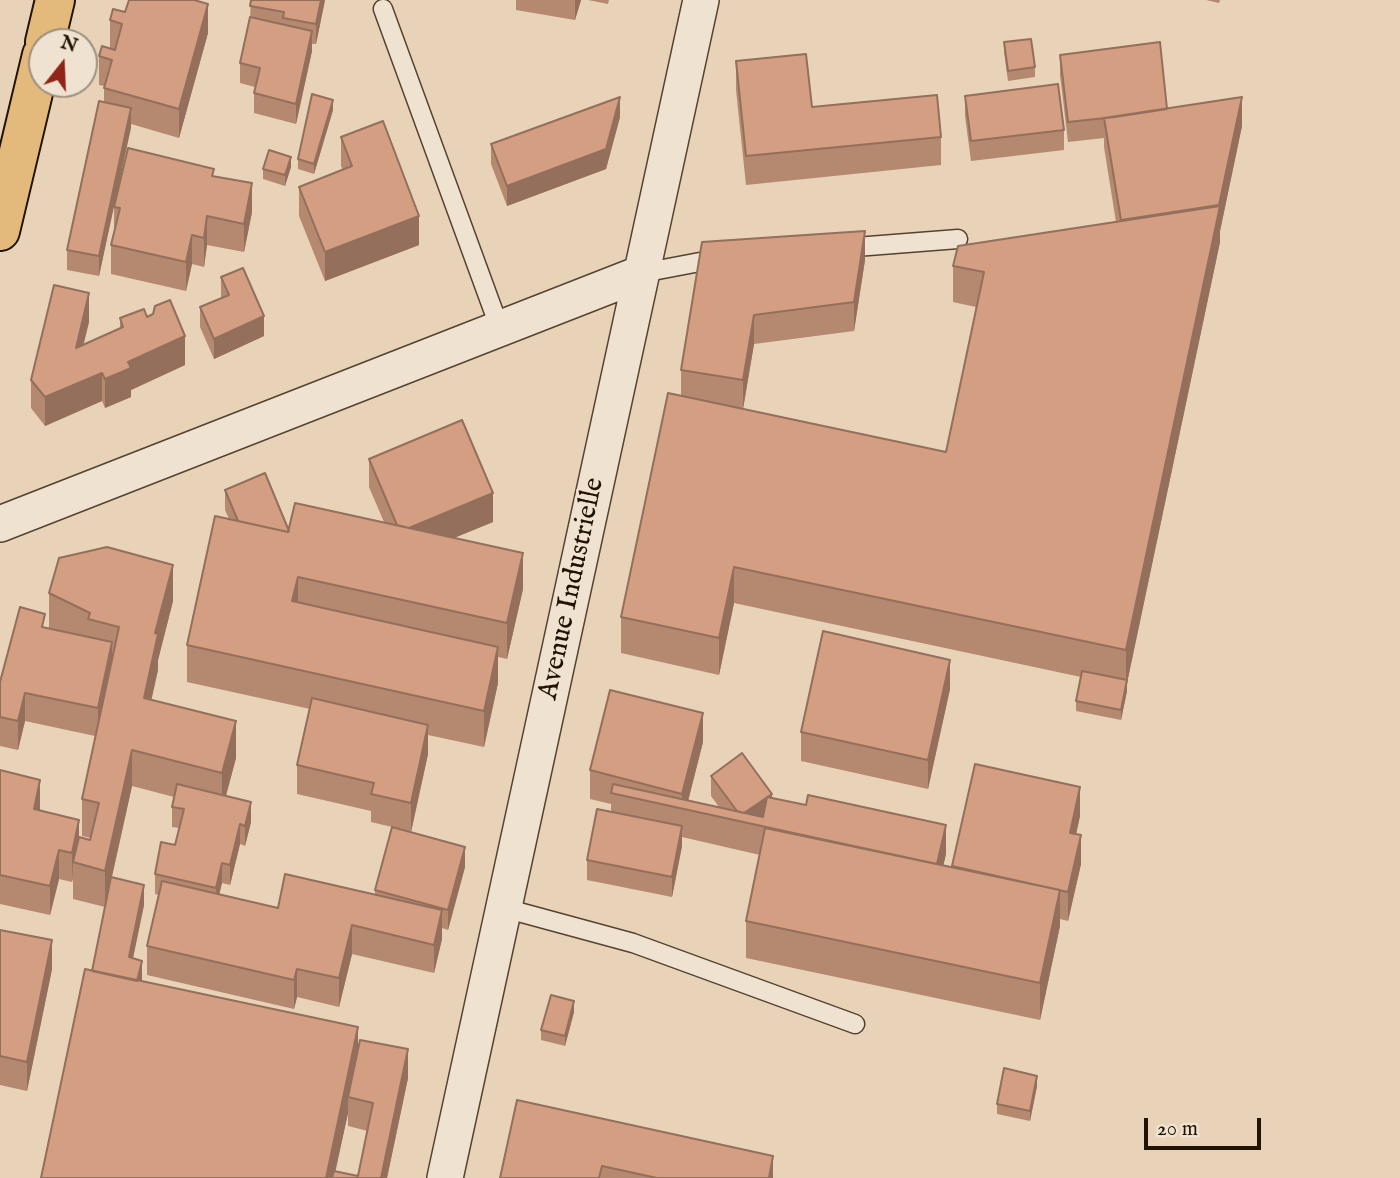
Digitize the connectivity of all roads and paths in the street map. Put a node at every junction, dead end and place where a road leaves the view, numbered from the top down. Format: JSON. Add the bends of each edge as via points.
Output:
{"nodes":[{"id":1,"x":55,"y":0,"type":"edge"},
{"id":2,"x":701,"y":0,"type":"edge"},
{"id":3,"x":383,"y":9,"type":"dead end"},
{"id":4,"x":48,"y":28,"type":"edge"},
{"id":5,"x":32,"y":98,"type":"edge"},
{"id":6,"x":0,"y":230,"type":"edge"},
{"id":7,"x":958,"y":239,"type":"dead end"},
{"id":8,"x":820,"y":249,"type":"edge"},
{"id":9,"x":740,"y":256,"type":"edge"},
{"id":10,"x":642,"y":273,"type":"junction"},
{"id":11,"x":500,"y":329,"type":"junction"},
{"id":12,"x":0,"y":524,"type":"edge"},
{"id":13,"x":504,"y":908,"type":"junction"},
{"id":14,"x":855,"y":1024,"type":"dead end"},
{"id":15,"x":445,"y":1178,"type":"edge"}],
"edges":[{"from":1,"to":4,"type":"highway"},
{"from":2,"to":10,"type":"street","name":"Avenue Industrielle"},
{"from":3,"to":11,"type":"lane"},
{"from":5,"to":6,"type":"highway"},
{"from":7,"to":8,"type":"lane"},
{"from":9,"to":10,"type":"lane"},
{"from":10,"to":11,"type":"street"},
{"from":10,"to":13,"type":"street","name":"Avenue Industrielle"},
{"from":11,"to":12,"type":"street"},
{"from":13,"to":14,"type":"lane","via":[[633,943]]},
{"from":13,"to":15,"type":"street","name":"Avenue Industrielle"}]}
